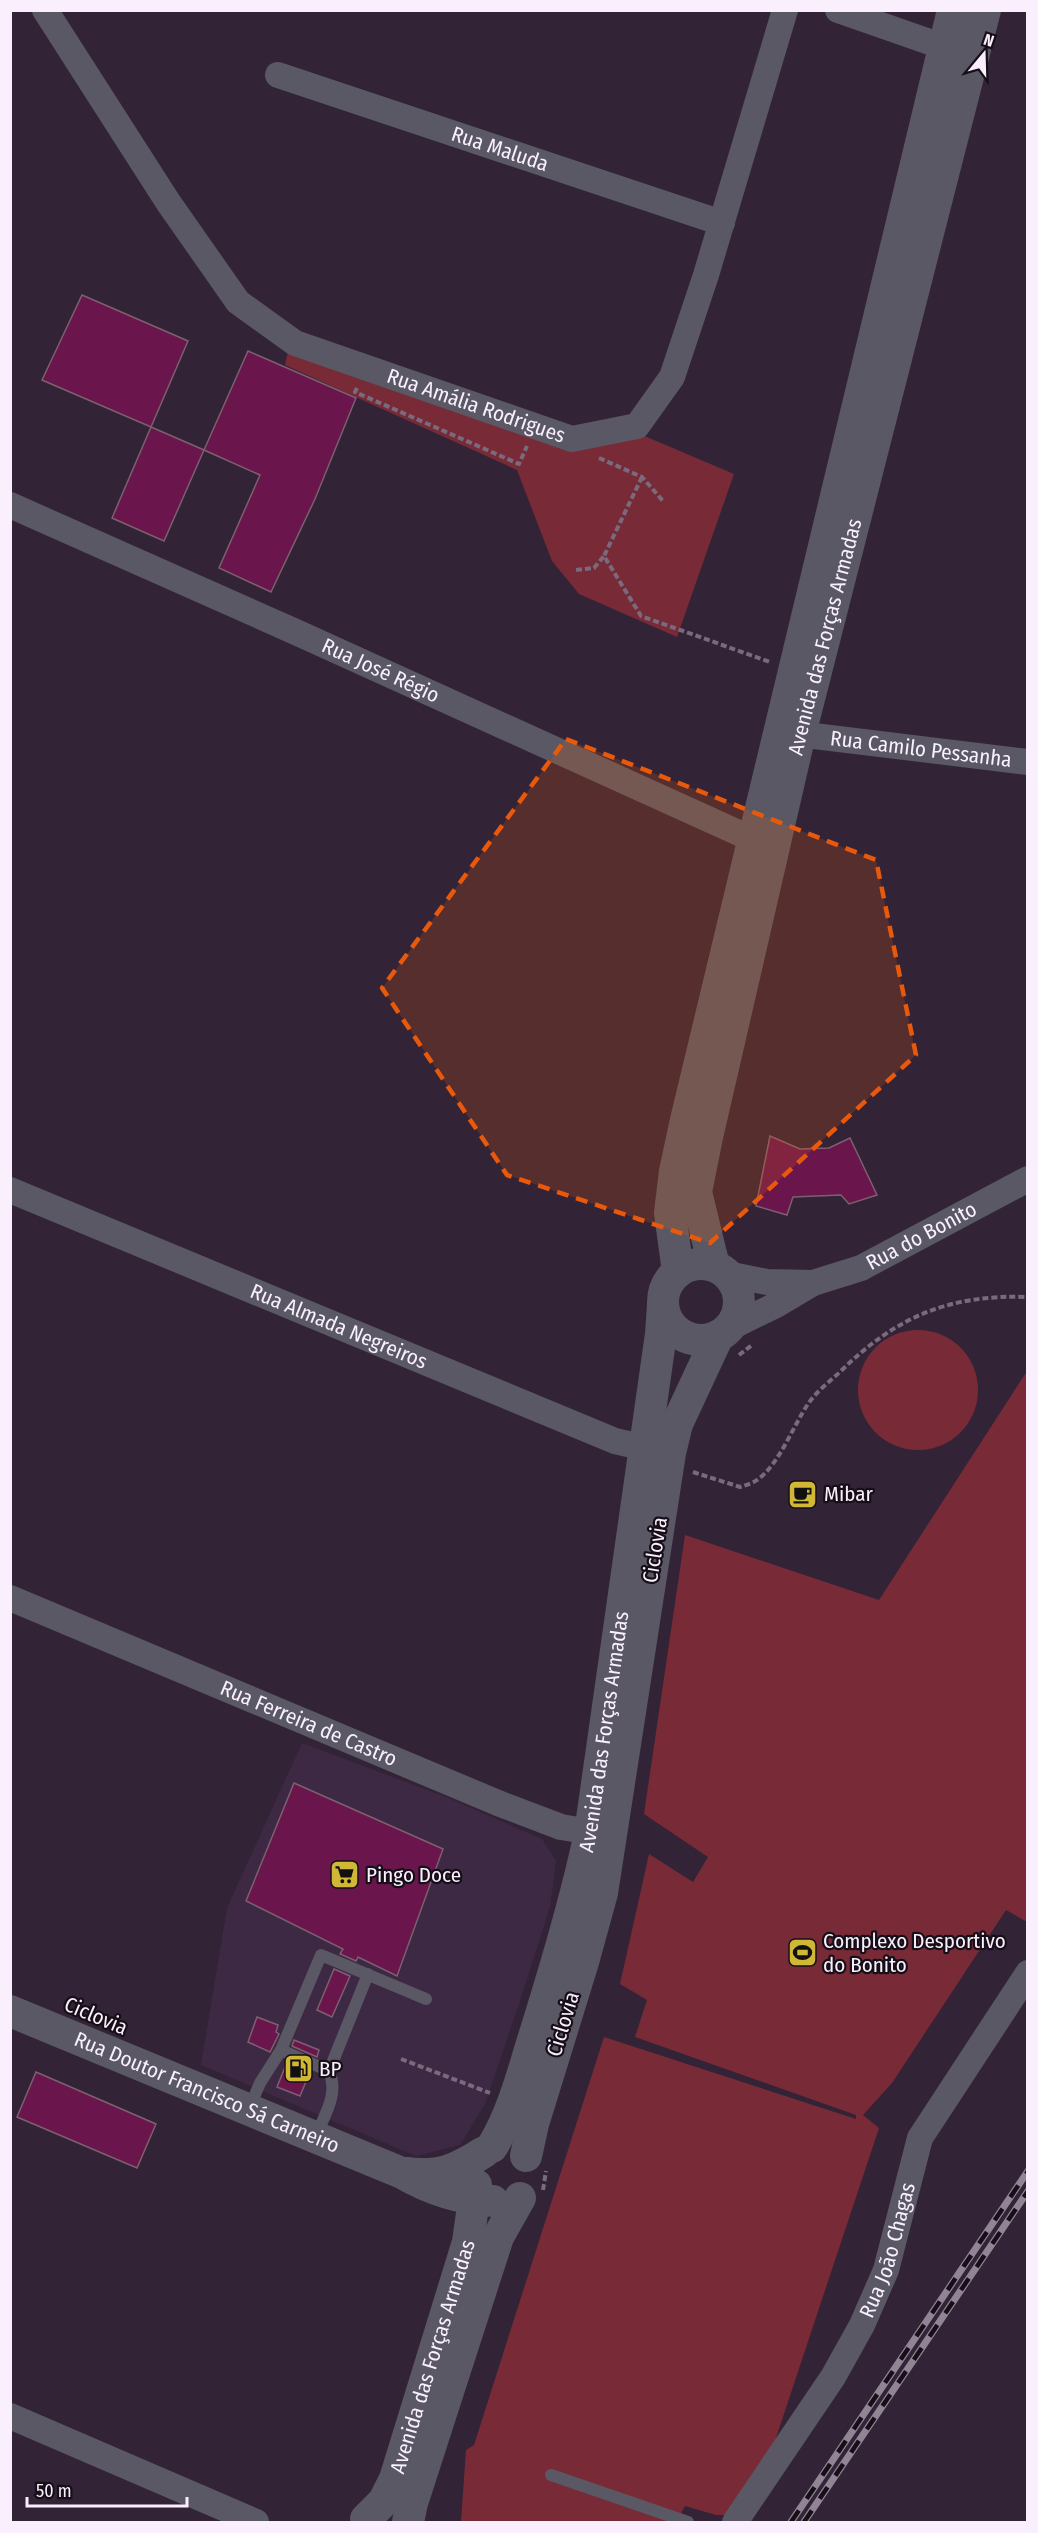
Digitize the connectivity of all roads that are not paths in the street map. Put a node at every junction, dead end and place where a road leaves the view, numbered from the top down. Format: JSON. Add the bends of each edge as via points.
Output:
{"nodes":[{"id":1,"x":45,"y":10,"type":"edge"},
{"id":2,"x":785,"y":10,"type":"edge"},
{"id":3,"x":838,"y":10,"type":"edge"},
{"id":4,"x":953,"y":10,"type":"edge"},
{"id":5,"x":986,"y":10,"type":"edge"},
{"id":6,"x":944,"y":47,"type":"junction"},
{"id":7,"x":278,"y":75,"type":"dead end"},
{"id":8,"x":722,"y":223,"type":"junction"},
{"id":9,"x":10,"y":505,"type":"edge"},
{"id":10,"x":789,"y":733,"type":"junction"},
{"id":11,"x":1028,"y":762,"type":"edge"},
{"id":12,"x":752,"y":839,"type":"junction"},
{"id":13,"x":1028,"y":1179,"type":"edge"},
{"id":14,"x":10,"y":1190,"type":"edge"},
{"id":15,"x":720,"y":1270,"type":"junction"},
{"id":16,"x":678,"y":1272,"type":"junction"},
{"id":17,"x":813,"y":1283,"type":"junction"},
{"id":18,"x":663,"y":1304,"type":"junction"},
{"id":19,"x":727,"y":1341,"type":"junction"},
{"id":20,"x":666,"y":1457,"type":"junction"},
{"id":21,"x":10,"y":1598,"type":"edge"},
{"id":22,"x":601,"y":1834,"type":"junction"},
{"id":23,"x":1028,"y":1973,"type":"edge"},
{"id":24,"x":368,"y":1974,"type":"junction"},
{"id":25,"x":426,"y":1999,"type":"dead end"},
{"id":26,"x":10,"y":2011,"type":"edge"},
{"id":27,"x":281,"y":2050,"type":"junction"},
{"id":28,"x":329,"y":2071,"type":"junction"},
{"id":29,"x":249,"y":2109,"type":"junction"},
{"id":30,"x":316,"y":2137,"type":"junction"},
{"id":31,"x":488,"y":2150,"type":"junction"},
{"id":32,"x":536,"y":2161,"type":"junction"},
{"id":33,"x":402,"y":2173,"type":"junction"},
{"id":34,"x":501,"y":2196,"type":"junction"},
{"id":35,"x":10,"y":2416,"type":"edge"},
{"id":36,"x":551,"y":2475,"type":"dead end"},
{"id":37,"x":368,"y":2521,"type":"edge"},
{"id":38,"x":256,"y":2523,"type":"edge"},
{"id":39,"x":408,"y":2523,"type":"edge"},
{"id":40,"x":688,"y":2523,"type":"edge"},
{"id":41,"x":735,"y":2523,"type":"edge"}],
"edges":[{"from":1,"to":8,"type":"street","name":"Rua Amália Rodrigues","via":[[168,202],[238,302],[295,344],[572,439],[637,426],[672,377]]},
{"from":2,"to":8,"type":"street","name":"Rua Amália Rodrigues"},
{"from":3,"to":6,"type":"street"},
{"from":4,"to":6,"type":"street","name":"Avenida das Forças Armadas"},
{"from":5,"to":10,"type":"street","name":"Avenida das Forças Armadas"},
{"from":6,"to":10,"type":"street","name":"Avenida das Forças Armadas","via":[[793,670]]},
{"from":7,"to":8,"type":"street","name":"Rua Maluda"},
{"from":9,"to":12,"type":"street","name":"Rua José Régio"},
{"from":10,"to":11,"type":"street","name":"Rua Camilo Pessanha"},
{"from":10,"to":12,"type":"street","name":"Avenida das Forças Armadas"},
{"from":10,"to":15,"type":"street","name":"Avenida das Forças Armadas","via":[[696,1192]]},
{"from":12,"to":16,"type":"street","name":"Avenida das Forças Armadas","via":[[675,1171],[670,1213]]},
{"from":13,"to":17,"type":"street","name":"Rua do Bonito","via":[[861,1268]]},
{"from":14,"to":20,"type":"street","name":"Rua Almada Negreiros","via":[[615,1441]]},
{"from":15,"to":16,"type":"street","via":[[702,1264]]},
{"from":15,"to":17,"type":"street","name":"Rua do Bonito","via":[[766,1282]]},
{"from":15,"to":19,"type":"street","via":[[734,1283],[738,1294],[739,1306]]},
{"from":16,"to":18,"type":"street","via":[[664,1292]]},
{"from":17,"to":19,"type":"street","name":"Rua do Bonito"},
{"from":18,"to":19,"type":"street","via":[[672,1327],[682,1335]]},
{"from":18,"to":20,"type":"street","name":"Avenida das Forças Armadas"},
{"from":19,"to":20,"type":"street","name":"Avenida das Forças Armadas","via":[[677,1424]]},
{"from":20,"to":22,"type":"street","name":"Avenida das Forças Armadas"},
{"from":21,"to":22,"type":"street","name":"Rua Ferreira de Castro","via":[[498,1803],[561,1827]]},
{"from":22,"to":31,"type":"street","name":"Avenida das Forças Armadas","via":[[579,1886],[508,2100],[508,2118]]},
{"from":22,"to":32,"type":"street","name":"Avenida das Forças Armadas","via":[[602,1893],[533,2124]]},
{"from":23,"to":41,"type":"street","name":"Rua João Chagas","via":[[920,2138],[886,2270],[862,2325],[833,2377]]},
{"from":24,"to":25,"type":"lane"},
{"from":24,"to":27,"type":"lane","via":[[321,1955]]},
{"from":24,"to":28,"type":"lane"},
{"from":26,"to":29,"type":"street","name":"Rua Doutor Francisco Sá Carneiro"},
{"from":27,"to":28,"type":"lane"},
{"from":27,"to":29,"type":"lane"},
{"from":28,"to":30,"type":"lane","via":[[334,2092]]},
{"from":29,"to":30,"type":"street","name":"Rua Doutor Francisco Sá Carneiro"},
{"from":30,"to":33,"type":"street","name":"Rua Doutor Francisco Sá Carneiro"},
{"from":31,"to":32,"type":"street","via":[[510,2146]]},
{"from":31,"to":33,"type":"street","via":[[446,2172],[429,2176]]},
{"from":31,"to":34,"type":"street","name":"Avenida das Forças Armadas","via":[[475,2168]]},
{"from":32,"to":34,"type":"street","name":"Avenida das Forças Armadas","via":[[527,2191]]},
{"from":33,"to":34,"type":"street","via":[[425,2187]]},
{"from":34,"to":37,"type":"street","name":"Avenida das Forças Armadas","via":[[468,2242],[395,2479]]},
{"from":34,"to":39,"type":"street","name":"Avenida das Forças Armadas","via":[[498,2237],[411,2502]]},
{"from":35,"to":38,"type":"street"},
{"from":36,"to":40,"type":"lane"}]}
